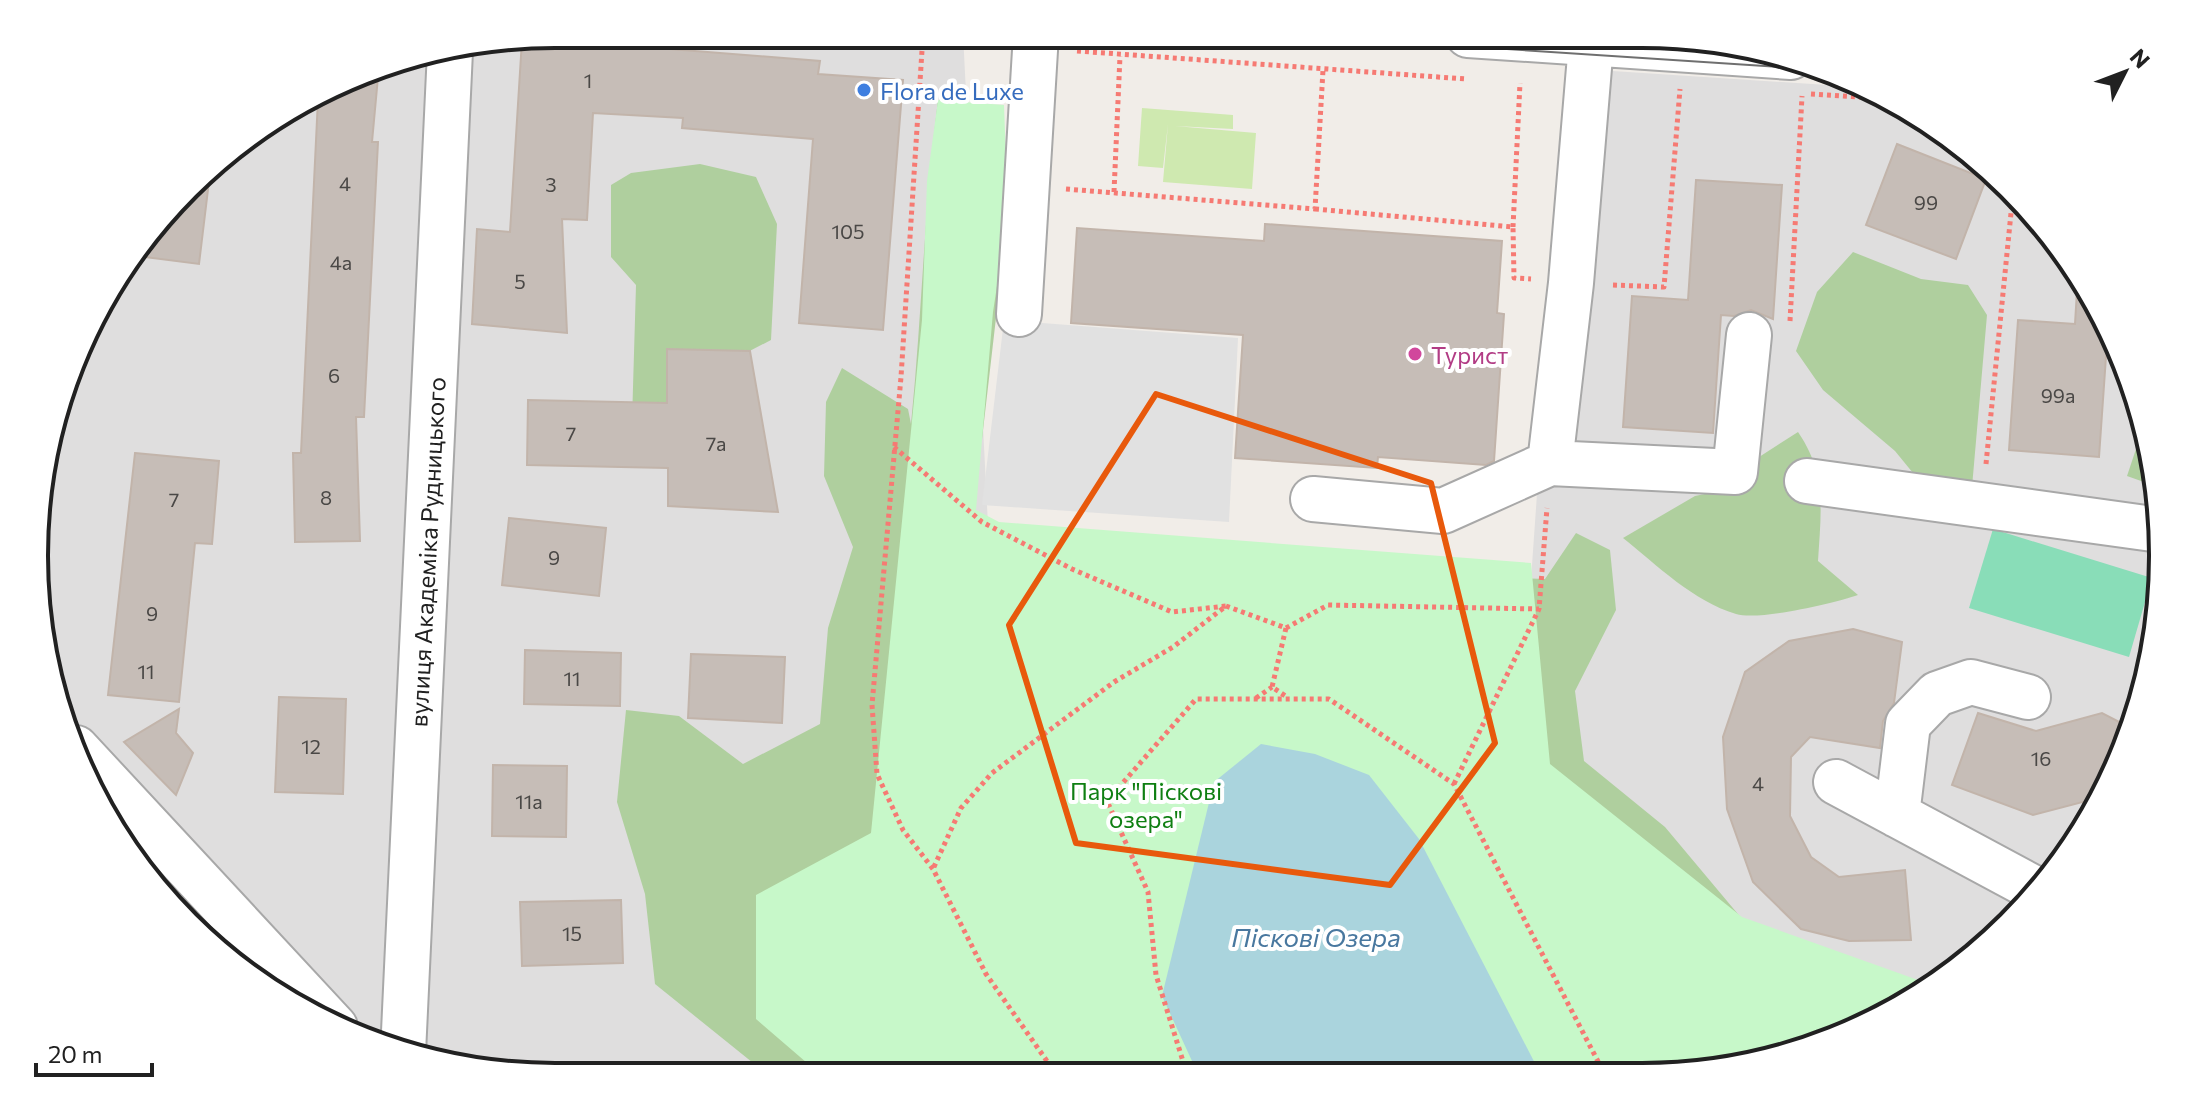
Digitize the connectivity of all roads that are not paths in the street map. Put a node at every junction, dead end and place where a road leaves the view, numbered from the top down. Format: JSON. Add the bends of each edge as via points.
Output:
{"nodes":[{"id":1,"x":1034,"y":48,"type":"edge"},
{"id":2,"x":1591,"y":48,"type":"edge"},
{"id":3,"x":1617,"y":48,"type":"edge"},
{"id":4,"x":450,"y":59,"type":"edge"},
{"id":5,"x":1797,"y":76,"type":"edge"},
{"id":6,"x":1019,"y":314,"type":"dead end"},
{"id":7,"x":1749,"y":335,"type":"road end"},
{"id":8,"x":1550,"y":463,"type":"junction"},
{"id":9,"x":1807,"y":481,"type":"dead end"},
{"id":10,"x":1313,"y":499,"type":"dead end"},
{"id":11,"x":2148,"y":528,"type":"edge"},
{"id":12,"x":2028,"y":697,"type":"dead end"},
{"id":13,"x":95,"y":768,"type":"edge"},
{"id":14,"x":1836,"y":782,"type":"dead end"},
{"id":15,"x":1897,"y":815,"type":"junction"},
{"id":16,"x":2027,"y":885,"type":"edge"},
{"id":17,"x":309,"y":999,"type":"edge"},
{"id":18,"x":404,"y":1040,"type":"edge"}],
"edges":[{"from":1,"to":6,"type":"street"},
{"from":2,"to":8,"type":"street"},
{"from":3,"to":5,"type":"street"},
{"from":4,"to":18,"type":"street","name":"вулиця Академіка Рудницького"},
{"from":7,"to":8,"type":"street","via":[[1735,472]]},
{"from":8,"to":10,"type":"street","via":[[1443,511]]},
{"from":9,"to":11,"type":"street"},
{"from":12,"to":15,"type":"street","via":[[1971,682],[1937,694],[1908,724]]},
{"from":13,"to":17,"type":"street"},
{"from":14,"to":15,"type":"street"},
{"from":15,"to":16,"type":"street"}]}
